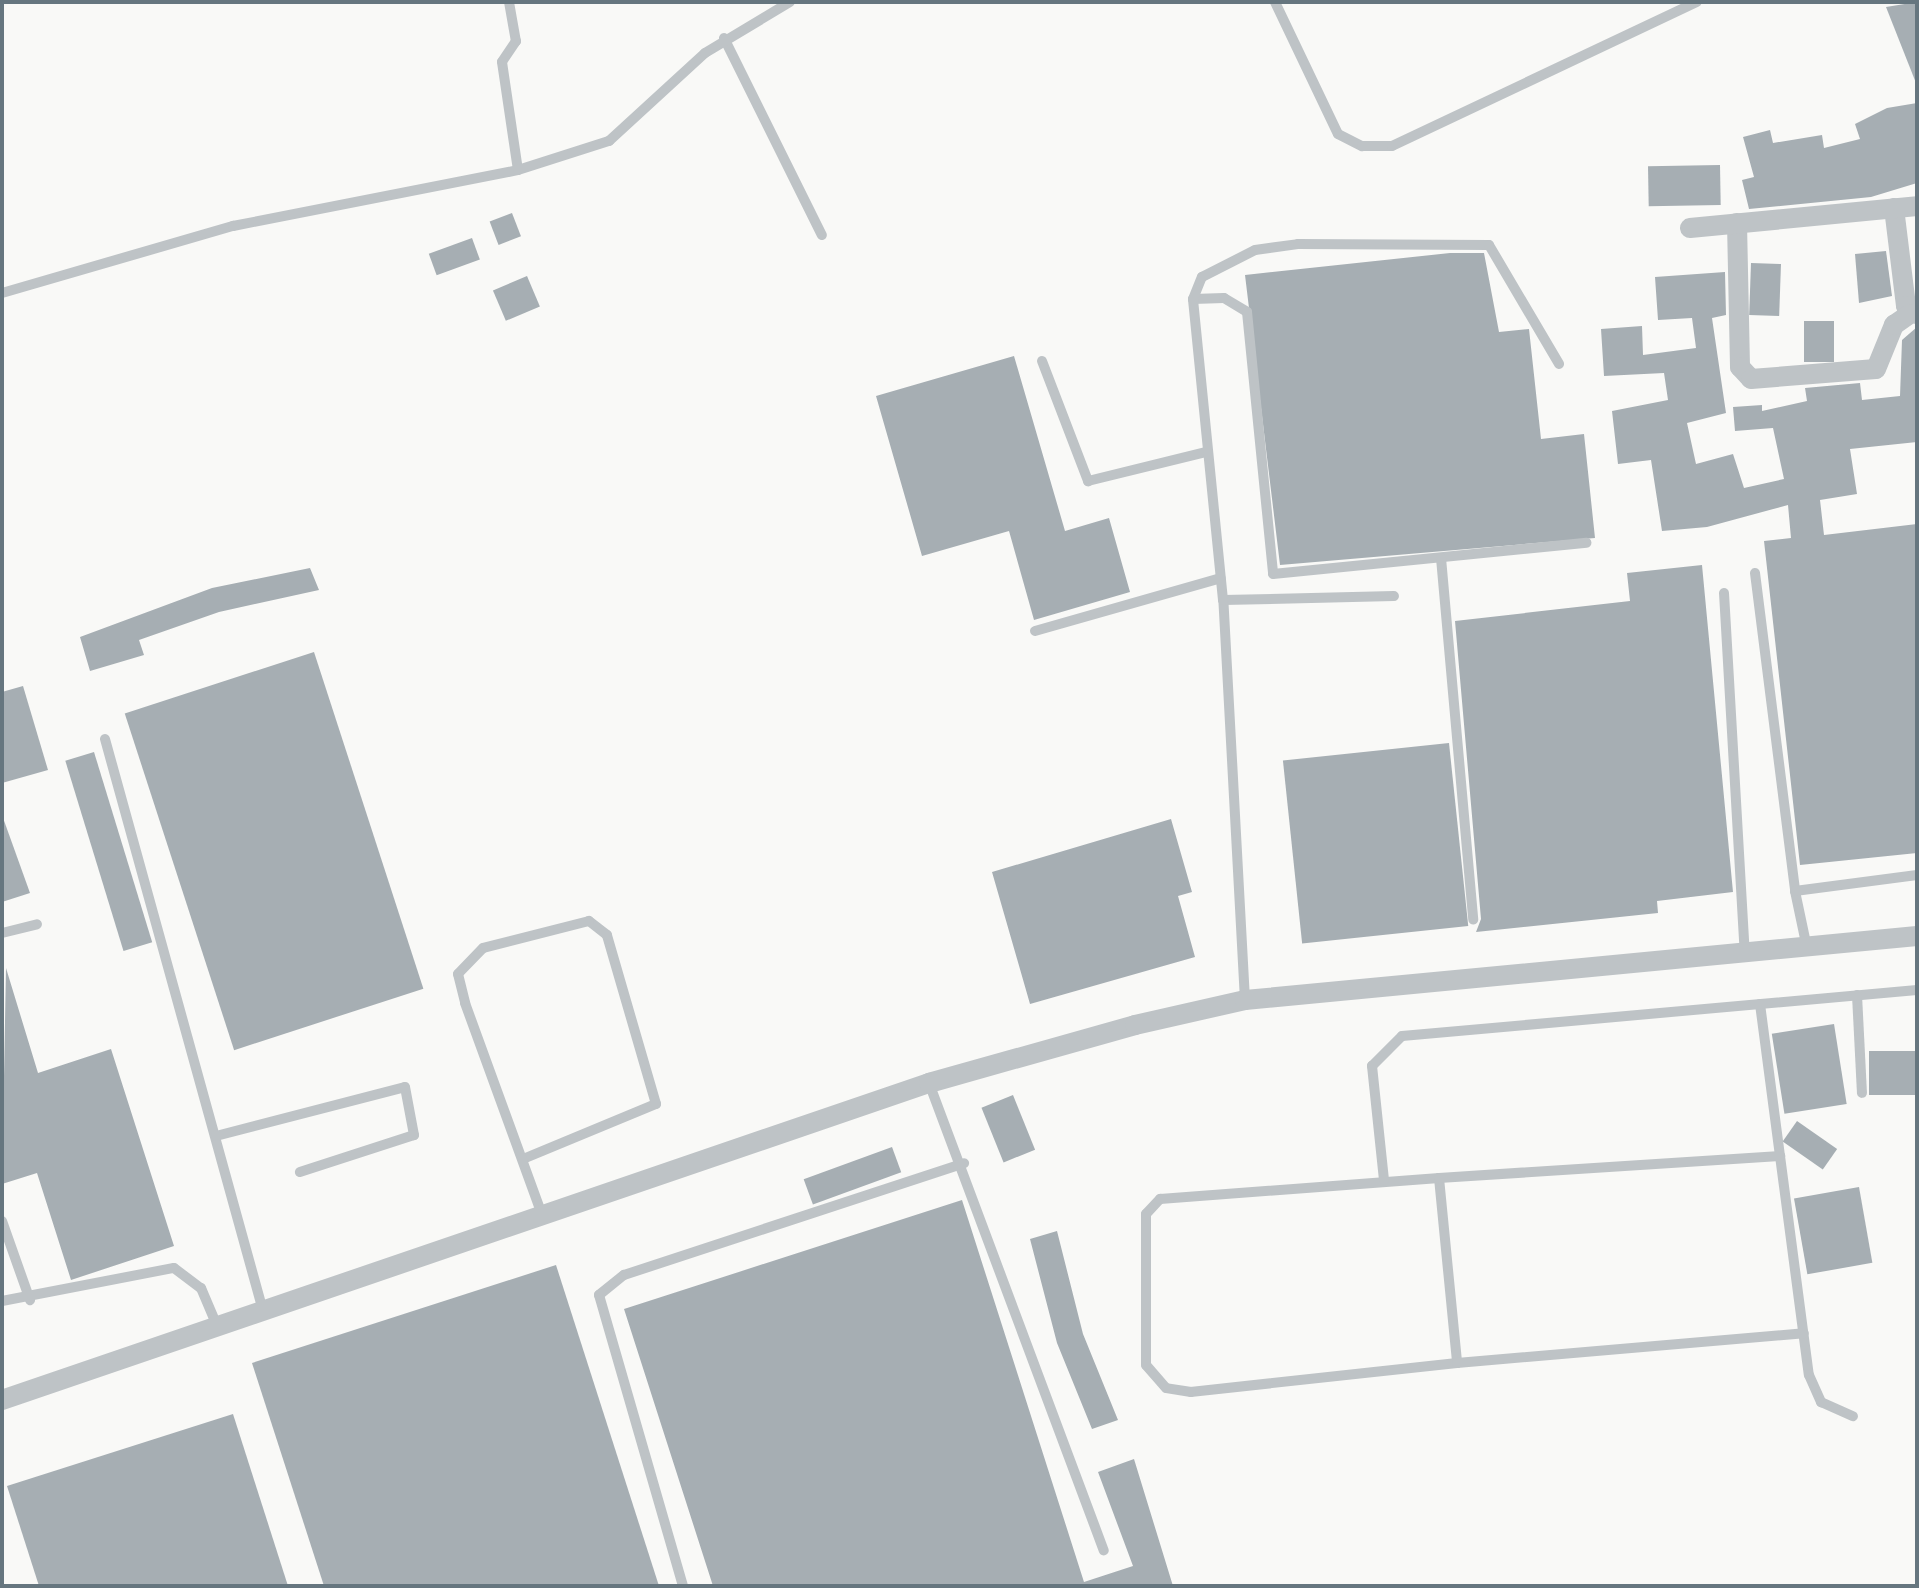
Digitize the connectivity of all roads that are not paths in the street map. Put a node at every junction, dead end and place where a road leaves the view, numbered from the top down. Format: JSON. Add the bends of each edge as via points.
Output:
{"nodes":[{"id":1,"x":509,"y":2,"type":"edge"},
{"id":2,"x":790,"y":2,"type":"edge"},
{"id":3,"x":1275,"y":2,"type":"edge"},
{"id":4,"x":1697,"y":2,"type":"edge"},
{"id":5,"x":724,"y":38,"type":"junction"},
{"id":6,"x":518,"y":170,"type":"junction"},
{"id":7,"x":1917,"y":206,"type":"edge"},
{"id":8,"x":1894,"y":208,"type":"junction"},
{"id":9,"x":1737,"y":223,"type":"junction"},
{"id":10,"x":1690,"y":228,"type":"dead end"},
{"id":11,"x":822,"y":235,"type":"dead end"},
{"id":12,"x":2,"y":293,"type":"edge"},
{"id":13,"x":1193,"y":299,"type":"junction"},
{"id":14,"x":1914,"y":314,"type":"edge"},
{"id":15,"x":1042,"y":361,"type":"dead end"},
{"id":16,"x":1559,"y":364,"type":"dead end"},
{"id":17,"x":1206,"y":452,"type":"junction"},
{"id":18,"x":1586,"y":543,"type":"dead end"},
{"id":19,"x":1441,"y":558,"type":"junction"},
{"id":20,"x":1755,"y":573,"type":"dead end"},
{"id":21,"x":1221,"y":578,"type":"junction"},
{"id":22,"x":1724,"y":593,"type":"dead end"},
{"id":23,"x":1394,"y":596,"type":"dead end"},
{"id":24,"x":1223,"y":600,"type":"junction"},
{"id":25,"x":1035,"y":631,"type":"dead end"},
{"id":26,"x":105,"y":739,"type":"dead end"},
{"id":27,"x":1917,"y":875,"type":"edge"},
{"id":28,"x":1795,"y":891,"type":"junction"},
{"id":29,"x":1473,"y":920,"type":"dead end"},
{"id":30,"x":37,"y":924,"type":"dead end"},
{"id":31,"x":2,"y":933,"type":"edge"},
{"id":32,"x":1917,"y":936,"type":"edge"},
{"id":33,"x":1807,"y":948,"type":"junction"},
{"id":34,"x":1745,"y":956,"type":"junction"},
{"id":35,"x":1917,"y":990,"type":"edge"},
{"id":36,"x":1857,"y":995,"type":"junction"},
{"id":37,"x":1245,"y":1000,"type":"junction"},
{"id":38,"x":1760,"y":1004,"type":"junction"},
{"id":39,"x":929,"y":1083,"type":"junction"},
{"id":40,"x":1862,"y":1093,"type":"dead end"},
{"id":41,"x":216,"y":1136,"type":"junction"},
{"id":42,"x":1780,"y":1156,"type":"junction"},
{"id":43,"x":523,"y":1159,"type":"junction"},
{"id":44,"x":964,"y":1163,"type":"junction"},
{"id":45,"x":300,"y":1172,"type":"dead end"},
{"id":46,"x":1439,"y":1178,"type":"junction"},
{"id":47,"x":1384,"y":1180,"type":"junction"},
{"id":48,"x":542,"y":1214,"type":"junction"},
{"id":49,"x":2,"y":1221,"type":"edge"},
{"id":50,"x":30,"y":1300,"type":"junction"},
{"id":51,"x":2,"y":1301,"type":"edge"},
{"id":52,"x":262,"y":1307,"type":"junction"},
{"id":53,"x":216,"y":1323,"type":"junction"},
{"id":54,"x":1804,"y":1333,"type":"junction"},
{"id":55,"x":1457,"y":1363,"type":"junction"},
{"id":56,"x":2,"y":1400,"type":"edge"},
{"id":57,"x":1853,"y":1416,"type":"dead end"},
{"id":58,"x":1104,"y":1550,"type":"dead end"},
{"id":59,"x":683,"y":1586,"type":"edge"}],
"edges":[{"from":1,"to":6,"type":"lane","via":[[516,41],[502,62]]},
{"from":2,"to":5,"type":"lane"},
{"from":3,"to":4,"type":"lane","via":[[1338,134],[1362,146],[1392,146]]},
{"from":5,"to":6,"type":"lane","via":[[609,141]]},
{"from":5,"to":11,"type":"lane"},
{"from":6,"to":12,"type":"lane","via":[[233,226]]},
{"from":7,"to":8,"type":"street"},
{"from":8,"to":9,"type":"street"},
{"from":8,"to":14,"type":"street"},
{"from":9,"to":10,"type":"street"},
{"from":9,"to":14,"type":"street","via":[[1740,367],[1751,379],[1876,369],[1894,325]]},
{"from":13,"to":16,"type":"lane","via":[[1211,269],[1255,250],[1403,239],[1489,245]]},
{"from":13,"to":17,"type":"lane"},
{"from":13,"to":19,"type":"lane","via":[[1224,298],[1247,312],[1272,573]]},
{"from":15,"to":17,"type":"lane","via":[[1088,481]]},
{"from":17,"to":21,"type":"lane"},
{"from":18,"to":19,"type":"lane"},
{"from":19,"to":29,"type":"lane"},
{"from":20,"to":28,"type":"lane"},
{"from":21,"to":24,"type":"lane"},
{"from":21,"to":25,"type":"lane"},
{"from":22,"to":34,"type":"lane"},
{"from":23,"to":24,"type":"lane"},
{"from":24,"to":37,"type":"lane"},
{"from":26,"to":41,"type":"lane"},
{"from":27,"to":28,"type":"lane"},
{"from":28,"to":33,"type":"lane"},
{"from":30,"to":31,"type":"lane"},
{"from":32,"to":33,"type":"street"},
{"from":33,"to":34,"type":"street"},
{"from":34,"to":37,"type":"street"},
{"from":35,"to":36,"type":"lane"},
{"from":36,"to":38,"type":"lane"},
{"from":36,"to":40,"type":"lane"},
{"from":37,"to":39,"type":"street"},
{"from":38,"to":42,"type":"lane"},
{"from":38,"to":47,"type":"lane","via":[[1402,1036],[1372,1066]]},
{"from":39,"to":44,"type":"lane"},
{"from":39,"to":48,"type":"street"},
{"from":41,"to":45,"type":"lane","via":[[405,1087],[414,1135]]},
{"from":41,"to":52,"type":"lane"},
{"from":42,"to":46,"type":"lane"},
{"from":42,"to":54,"type":"lane"},
{"from":43,"to":43,"type":"lane","via":[[458,974],[483,948],[589,921],[607,935],[656,1104]]},
{"from":43,"to":48,"type":"lane"},
{"from":44,"to":58,"type":"lane"},
{"from":44,"to":59,"type":"lane","via":[[624,1275],[599,1295]]},
{"from":46,"to":47,"type":"lane"},
{"from":46,"to":55,"type":"lane"},
{"from":47,"to":55,"type":"lane","via":[[1152,1205],[1146,1365],[1166,1388],[1191,1392]]},
{"from":48,"to":52,"type":"street"},
{"from":49,"to":50,"type":"lane"},
{"from":50,"to":51,"type":"lane"},
{"from":50,"to":53,"type":"lane","via":[[174,1268],[201,1288]]},
{"from":52,"to":53,"type":"street"},
{"from":53,"to":56,"type":"street"},
{"from":54,"to":55,"type":"lane"},
{"from":54,"to":57,"type":"lane","via":[[1821,1402]]}]}
